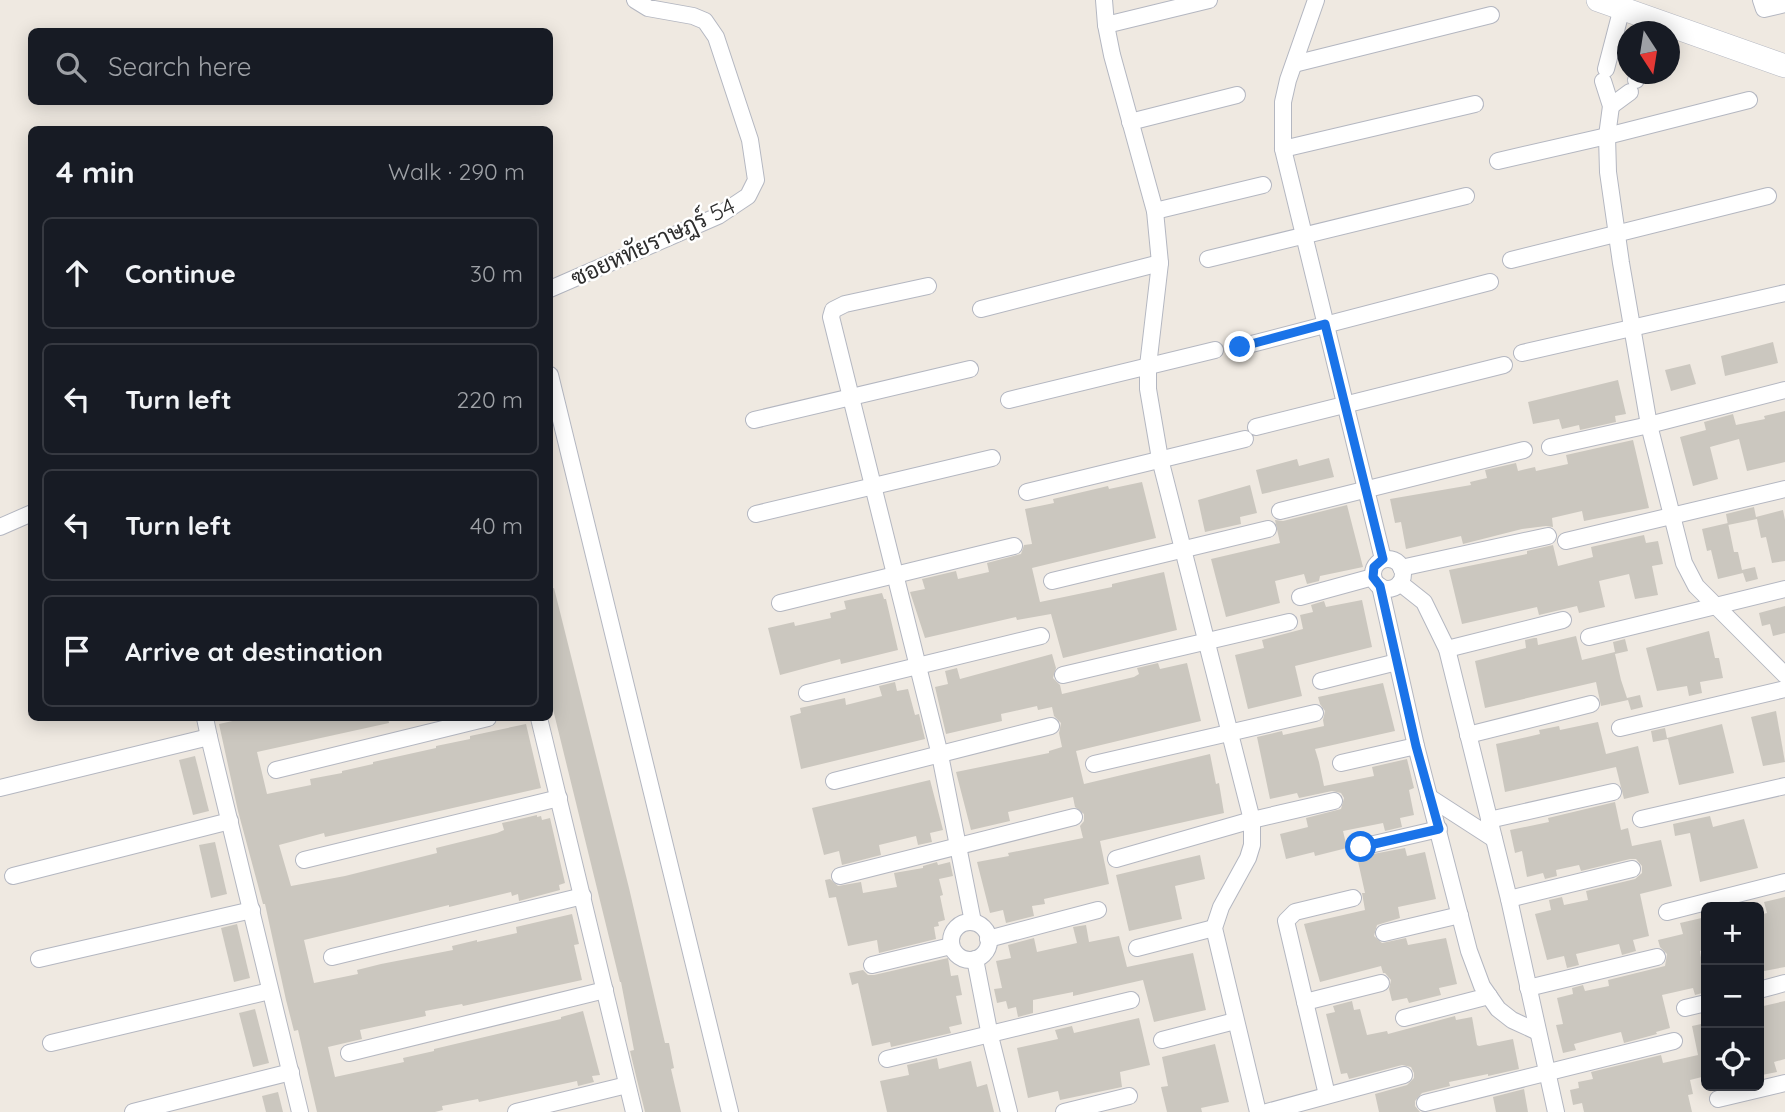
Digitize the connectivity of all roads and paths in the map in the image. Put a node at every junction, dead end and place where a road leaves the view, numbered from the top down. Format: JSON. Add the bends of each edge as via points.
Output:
{"nodes":[{"id":1,"x":635,"y":0,"type":"edge"},
{"id":2,"x":1104,"y":0,"type":"edge"},
{"id":3,"x":1209,"y":0,"type":"edge"},
{"id":4,"x":1598,"y":0,"type":"edge"},
{"id":5,"x":1761,"y":0,"type":"edge"},
{"id":6,"x":1318,"y":1,"type":"edge"},
{"id":7,"x":1623,"y":4,"type":"edge"},
{"id":8,"x":1785,"y":4,"type":"edge"},
{"id":9,"x":1491,"y":15,"type":"dead end"},
{"id":10,"x":1655,"y":18,"type":"edge"},
{"id":11,"x":1106,"y":25,"type":"junction"},
{"id":12,"x":1294,"y":64,"type":"junction"},
{"id":13,"x":1785,"y":66,"type":"edge"},
{"id":14,"x":1633,"y":84,"type":"edge"},
{"id":15,"x":1237,"y":95,"type":"dead end"},
{"id":16,"x":1749,"y":100,"type":"dead end"},
{"id":17,"x":1475,"y":104,"type":"dead end"},
{"id":18,"x":1611,"y":106,"type":"junction"},
{"id":19,"x":1130,"y":122,"type":"junction"},
{"id":20,"x":1607,"y":136,"type":"junction"},
{"id":21,"x":1283,"y":149,"type":"junction"},
{"id":22,"x":1498,"y":161,"type":"dead end"},
{"id":23,"x":1263,"y":185,"type":"dead end"},
{"id":24,"x":1466,"y":196,"type":"dead end"},
{"id":25,"x":1768,"y":196,"type":"dead end"},
{"id":26,"x":1155,"y":211,"type":"junction"},
{"id":27,"x":1616,"y":233,"type":"junction"},
{"id":28,"x":1304,"y":236,"type":"junction"},
{"id":29,"x":1208,"y":259,"type":"dead end"},
{"id":30,"x":1511,"y":260,"type":"dead end"},
{"id":31,"x":1160,"y":263,"type":"junction"},
{"id":32,"x":1490,"y":282,"type":"dead end"},
{"id":33,"x":928,"y":286,"type":"dead end"},
{"id":34,"x":553,"y":288,"type":"edge"},
{"id":35,"x":1785,"y":293,"type":"edge"},
{"id":36,"x":981,"y":309,"type":"dead end"},
{"id":37,"x":1325,"y":324,"type":"junction"},
{"id":38,"x":1632,"y":328,"type":"junction"},
{"id":39,"x":1240,"y":347,"type":"dead end"},
{"id":40,"x":1215,"y":350,"type":"dead end"},
{"id":41,"x":1522,"y":353,"type":"dead end"},
{"id":42,"x":1504,"y":365,"type":"dead end"},
{"id":43,"x":1148,"y":366,"type":"junction"},
{"id":44,"x":970,"y":369,"type":"dead end"},
{"id":45,"x":553,"y":388,"type":"edge"},
{"id":46,"x":1785,"y":390,"type":"edge"},
{"id":47,"x":850,"y":398,"type":"junction"},
{"id":48,"x":1009,"y":400,"type":"dead end"},
{"id":49,"x":1344,"y":405,"type":"junction"},
{"id":50,"x":754,"y":420,"type":"dead end"},
{"id":51,"x":1649,"y":425,"type":"junction"},
{"id":52,"x":1550,"y":447,"type":"dead end"},
{"id":53,"x":1524,"y":450,"type":"dead end"},
{"id":54,"x":992,"y":458,"type":"dead end"},
{"id":55,"x":1160,"y":459,"type":"junction"},
{"id":56,"x":872,"y":486,"type":"junction"},
{"id":57,"x":1785,"y":489,"type":"edge"},
{"id":58,"x":1365,"y":490,"type":"junction"},
{"id":59,"x":1027,"y":492,"type":"dead end"},
{"id":60,"x":1280,"y":511,"type":"dead end"},
{"id":61,"x":757,"y":514,"type":"dead end"},
{"id":62,"x":28,"y":515,"type":"edge"},
{"id":63,"x":1672,"y":516,"type":"junction"},
{"id":64,"x":0,"y":527,"type":"edge"},
{"id":65,"x":1268,"y":529,"type":"dead end"},
{"id":66,"x":1548,"y":536,"type":"dead end"},
{"id":67,"x":1566,"y":541,"type":"dead end"},
{"id":68,"x":1014,"y":547,"type":"dead end"},
{"id":69,"x":1183,"y":550,"type":"junction"},
{"id":70,"x":1383,"y":559,"type":"junction"},
{"id":71,"x":1401,"y":575,"type":"junction"},
{"id":72,"x":895,"y":576,"type":"junction"},
{"id":73,"x":1052,"y":581,"type":"dead end"},
{"id":74,"x":1377,"y":582,"type":"junction"},
{"id":75,"x":1785,"y":589,"type":"edge"},
{"id":76,"x":1300,"y":597,"type":"dead end"},
{"id":77,"x":780,"y":603,"type":"dead end"},
{"id":78,"x":1717,"y":607,"type":"junction"},
{"id":79,"x":1563,"y":620,"type":"dead end"},
{"id":80,"x":1289,"y":622,"type":"dead end"},
{"id":81,"x":1041,"y":636,"type":"dead end"},
{"id":82,"x":1589,"y":637,"type":"dead end"},
{"id":83,"x":1205,"y":640,"type":"junction"},
{"id":84,"x":1447,"y":649,"type":"junction"},
{"id":85,"x":1397,"y":662,"type":"junction"},
{"id":86,"x":916,"y":666,"type":"junction"},
{"id":87,"x":1063,"y":675,"type":"dead end"},
{"id":88,"x":1785,"y":675,"type":"edge"},
{"id":89,"x":1321,"y":681,"type":"dead end"},
{"id":90,"x":1785,"y":689,"type":"edge"},
{"id":91,"x":807,"y":694,"type":"dead end"},
{"id":92,"x":1591,"y":704,"type":"dead end"},
{"id":93,"x":1315,"y":713,"type":"dead end"},
{"id":94,"x":206,"y":721,"type":"edge"},
{"id":95,"x":476,"y":721,"type":"edge"},
{"id":96,"x":540,"y":721,"type":"edge"},
{"id":97,"x":1051,"y":726,"type":"dead end"},
{"id":98,"x":1620,"y":729,"type":"dead end"},
{"id":99,"x":1230,"y":732,"type":"junction"},
{"id":100,"x":1468,"y":735,"type":"junction"},
{"id":101,"x":209,"y":737,"type":"junction"},
{"id":102,"x":1416,"y":746,"type":"junction"},
{"id":103,"x":940,"y":755,"type":"junction"},
{"id":104,"x":1341,"y":763,"type":"dead end"},
{"id":105,"x":1094,"y":764,"type":"dead end"},
{"id":106,"x":276,"y":770,"type":"dead end"},
{"id":107,"x":834,"y":781,"type":"dead end"},
{"id":108,"x":1785,"y":786,"type":"edge"},
{"id":109,"x":0,"y":788,"type":"edge"},
{"id":110,"x":1613,"y":792,"type":"dead end"},
{"id":111,"x":1429,"y":797,"type":"junction"},
{"id":112,"x":559,"y":798,"type":"junction"},
{"id":113,"x":1334,"y":802,"type":"dead end"},
{"id":114,"x":1074,"y":817,"type":"dead end"},
{"id":115,"x":1641,"y":819,"type":"dead end"},
{"id":116,"x":1251,"y":820,"type":"junction"},
{"id":117,"x":1489,"y":820,"type":"junction"},
{"id":118,"x":230,"y":821,"type":"junction"},
{"id":119,"x":1439,"y":829,"type":"junction"},
{"id":120,"x":1494,"y":839,"type":"junction"},
{"id":121,"x":959,"y":847,"type":"junction"},
{"id":122,"x":1361,"y":847,"type":"dead end"},
{"id":123,"x":1116,"y":859,"type":"dead end"},
{"id":124,"x":304,"y":860,"type":"dead end"},
{"id":125,"x":1632,"y":869,"type":"dead end"},
{"id":126,"x":13,"y":876,"type":"dead end"},
{"id":127,"x":840,"y":876,"type":"dead end"},
{"id":128,"x":1785,"y":882,"type":"edge"},
{"id":129,"x":583,"y":896,"type":"junction"},
{"id":130,"x":1353,"y":898,"type":"dead end"},
{"id":131,"x":1509,"y":899,"type":"junction"},
{"id":132,"x":252,"y":910,"type":"junction"},
{"id":133,"x":1098,"y":910,"type":"dead end"},
{"id":134,"x":1667,"y":912,"type":"dead end"},
{"id":135,"x":1460,"y":915,"type":"junction"},
{"id":136,"x":973,"y":922,"type":"junction"},
{"id":137,"x":1214,"y":928,"type":"junction"},
{"id":138,"x":1384,"y":933,"type":"dead end"},
{"id":139,"x":988,"y":939,"type":"junction"},
{"id":140,"x":951,"y":946,"type":"junction"},
{"id":141,"x":1137,"y":948,"type":"dead end"},
{"id":142,"x":332,"y":957,"type":"dead end"},
{"id":143,"x":1657,"y":957,"type":"dead end"},
{"id":144,"x":39,"y":959,"type":"dead end"},
{"id":145,"x":975,"y":959,"type":"junction"},
{"id":146,"x":872,"y":965,"type":"dead end"},
{"id":147,"x":1381,"y":983,"type":"dead end"},
{"id":148,"x":1785,"y":983,"type":"edge"},
{"id":149,"x":1528,"y":988,"type":"junction"},
{"id":150,"x":1764,"y":988,"type":"edge"},
{"id":151,"x":605,"y":990,"type":"junction"},
{"id":152,"x":271,"y":991,"type":"junction"},
{"id":153,"x":1489,"y":996,"type":"junction"},
{"id":154,"x":1131,"y":1000,"type":"dead end"},
{"id":155,"x":1305,"y":1002,"type":"junction"},
{"id":156,"x":1701,"y":1004,"type":"edge"},
{"id":157,"x":1685,"y":1008,"type":"dead end"},
{"id":158,"x":1404,"y":1018,"type":"dead end"},
{"id":159,"x":1234,"y":1021,"type":"junction"},
{"id":160,"x":1538,"y":1032,"type":"junction"},
{"id":161,"x":990,"y":1036,"type":"junction"},
{"id":162,"x":1162,"y":1040,"type":"dead end"},
{"id":163,"x":1674,"y":1041,"type":"dead end"},
{"id":164,"x":51,"y":1042,"type":"dead end"},
{"id":165,"x":349,"y":1053,"type":"dead end"},
{"id":166,"x":887,"y":1059,"type":"dead end"},
{"id":167,"x":291,"y":1072,"type":"junction"},
{"id":168,"x":1547,"y":1072,"type":"junction"},
{"id":169,"x":1404,"y":1075,"type":"dead end"},
{"id":170,"x":1785,"y":1083,"type":"edge"},
{"id":171,"x":627,"y":1085,"type":"junction"},
{"id":172,"x":1129,"y":1096,"type":"dead end"},
{"id":173,"x":1327,"y":1096,"type":"junction"},
{"id":174,"x":1718,"y":1099,"type":"dead end"},
{"id":175,"x":1425,"y":1102,"type":"dead end"},
{"id":176,"x":133,"y":1112,"type":"edge"},
{"id":177,"x":300,"y":1112,"type":"edge"},
{"id":178,"x":516,"y":1112,"type":"edge"},
{"id":179,"x":634,"y":1112,"type":"edge"},
{"id":180,"x":730,"y":1112,"type":"edge"},
{"id":181,"x":1009,"y":1112,"type":"edge"},
{"id":182,"x":1065,"y":1112,"type":"edge"},
{"id":183,"x":1258,"y":1112,"type":"edge"},
{"id":184,"x":1266,"y":1112,"type":"edge"},
{"id":185,"x":1556,"y":1112,"type":"edge"}],
"edges":[{"from":1,"to":34,"type":"street","name":"ซอยหทัยราษฎร์ 54","via":[[648,8],[705,21],[716,37],[750,140],[756,180],[748,196],[719,216]]},
{"from":2,"to":11,"type":"street"},
{"from":3,"to":11,"type":"street"},
{"from":4,"to":7,"type":"main road"},
{"from":5,"to":8,"type":"street","via":[[1764,9]]},
{"from":6,"to":12,"type":"street"},
{"from":7,"to":10,"type":"main road"},
{"from":7,"to":18,"type":"street","via":[[1604,75]]},
{"from":9,"to":12,"type":"street"},
{"from":10,"to":13,"type":"main road"},
{"from":11,"to":19,"type":"street"},
{"from":12,"to":21,"type":"street","via":[[1283,102]]},
{"from":14,"to":18,"type":"street"},
{"from":15,"to":19,"type":"street"},
{"from":16,"to":20,"type":"street"},
{"from":17,"to":21,"type":"street"},
{"from":18,"to":20,"type":"street"},
{"from":19,"to":26,"type":"street"},
{"from":20,"to":22,"type":"street"},
{"from":20,"to":27,"type":"street"},
{"from":21,"to":28,"type":"street"},
{"from":23,"to":26,"type":"street"},
{"from":24,"to":28,"type":"street"},
{"from":25,"to":27,"type":"street"},
{"from":26,"to":31,"type":"street"},
{"from":27,"to":30,"type":"street"},
{"from":27,"to":38,"type":"street"},
{"from":28,"to":29,"type":"street"},
{"from":28,"to":37,"type":"street"},
{"from":31,"to":36,"type":"street"},
{"from":31,"to":43,"type":"street"},
{"from":32,"to":37,"type":"street"},
{"from":33,"to":47,"type":"street","via":[[833,310]]},
{"from":35,"to":38,"type":"street"},
{"from":37,"to":39,"type":"street"},
{"from":37,"to":49,"type":"street"},
{"from":38,"to":41,"type":"street"},
{"from":38,"to":51,"type":"street"},
{"from":40,"to":43,"type":"street"},
{"from":42,"to":49,"type":"street"},
{"from":43,"to":48,"type":"street"},
{"from":43,"to":55,"type":"street"},
{"from":44,"to":47,"type":"street"},
{"from":45,"to":180,"type":"street"},
{"from":46,"to":51,"type":"street"},
{"from":47,"to":50,"type":"street"},
{"from":47,"to":56,"type":"street"},
{"from":49,"to":55,"type":"street"},
{"from":49,"to":58,"type":"street"},
{"from":51,"to":52,"type":"street"},
{"from":51,"to":63,"type":"street"},
{"from":53,"to":58,"type":"street"},
{"from":54,"to":56,"type":"street"},
{"from":55,"to":59,"type":"street"},
{"from":55,"to":69,"type":"street"},
{"from":56,"to":61,"type":"street"},
{"from":56,"to":72,"type":"street"},
{"from":57,"to":63,"type":"street"},
{"from":58,"to":60,"type":"street"},
{"from":58,"to":70,"type":"street"},
{"from":62,"to":64,"type":"street"},
{"from":63,"to":67,"type":"street"},
{"from":63,"to":78,"type":"street","via":[[1684,563],[1696,586]]},
{"from":65,"to":69,"type":"street"},
{"from":66,"to":71,"type":"street"},
{"from":68,"to":72,"type":"street"},
{"from":69,"to":73,"type":"street"},
{"from":69,"to":83,"type":"street"},
{"from":70,"to":71,"type":"street","via":[[1394,560]]},
{"from":70,"to":74,"type":"street","via":[[1374,567]]},
{"from":71,"to":74,"type":"street","via":[[1391,588]]},
{"from":71,"to":84,"type":"street","via":[[1424,602]]},
{"from":72,"to":77,"type":"street"},
{"from":72,"to":86,"type":"street"},
{"from":74,"to":76,"type":"street"},
{"from":74,"to":85,"type":"street"},
{"from":75,"to":78,"type":"street"},
{"from":78,"to":82,"type":"street"},
{"from":78,"to":88,"type":"street"},
{"from":79,"to":84,"type":"street"},
{"from":80,"to":83,"type":"street"},
{"from":81,"to":86,"type":"street"},
{"from":83,"to":87,"type":"street"},
{"from":83,"to":99,"type":"street"},
{"from":84,"to":100,"type":"street"},
{"from":85,"to":89,"type":"street"},
{"from":85,"to":102,"type":"street"},
{"from":86,"to":91,"type":"street"},
{"from":86,"to":103,"type":"street"},
{"from":90,"to":98,"type":"street"},
{"from":92,"to":100,"type":"street"},
{"from":93,"to":99,"type":"street"},
{"from":94,"to":101,"type":"street"},
{"from":95,"to":106,"type":"street"},
{"from":96,"to":112,"type":"street"},
{"from":97,"to":103,"type":"street"},
{"from":99,"to":105,"type":"street"},
{"from":99,"to":116,"type":"street"},
{"from":100,"to":117,"type":"street"},
{"from":101,"to":109,"type":"street"},
{"from":101,"to":118,"type":"street"},
{"from":102,"to":104,"type":"street"},
{"from":102,"to":111,"type":"street"},
{"from":103,"to":107,"type":"street"},
{"from":103,"to":121,"type":"street"},
{"from":108,"to":115,"type":"street"},
{"from":110,"to":117,"type":"street"},
{"from":111,"to":119,"type":"street"},
{"from":111,"to":120,"type":"street"},
{"from":112,"to":124,"type":"street"},
{"from":112,"to":129,"type":"street"},
{"from":113,"to":116,"type":"street"},
{"from":114,"to":121,"type":"street"},
{"from":116,"to":123,"type":"street"},
{"from":116,"to":137,"type":"street","via":[[1248,858],[1220,907]]},
{"from":117,"to":120,"type":"street"},
{"from":118,"to":126,"type":"street"},
{"from":118,"to":132,"type":"street"},
{"from":119,"to":122,"type":"street"},
{"from":119,"to":135,"type":"street"},
{"from":120,"to":131,"type":"street"},
{"from":121,"to":127,"type":"street"},
{"from":121,"to":136,"type":"street"},
{"from":125,"to":131,"type":"street"},
{"from":128,"to":134,"type":"street"},
{"from":129,"to":142,"type":"street"},
{"from":129,"to":151,"type":"street"},
{"from":130,"to":155,"type":"street","via":[[1295,912],[1286,921]]},
{"from":131,"to":149,"type":"street"},
{"from":132,"to":144,"type":"street"},
{"from":132,"to":152,"type":"street"},
{"from":133,"to":139,"type":"street"},
{"from":135,"to":138,"type":"street"},
{"from":135,"to":153,"type":"street"},
{"from":136,"to":139,"type":"street","via":[[982,926]]},
{"from":136,"to":140,"type":"street","via":[[958,926],[951,935]]},
{"from":137,"to":141,"type":"street"},
{"from":137,"to":159,"type":"street"},
{"from":139,"to":145,"type":"street","via":[[985,951]]},
{"from":140,"to":145,"type":"street","via":[[963,959]]},
{"from":140,"to":146,"type":"street"},
{"from":143,"to":149,"type":"street"},
{"from":145,"to":161,"type":"street"},
{"from":147,"to":155,"type":"street"},
{"from":148,"to":150,"type":"street"},
{"from":149,"to":160,"type":"street"},
{"from":151,"to":165,"type":"street"},
{"from":151,"to":171,"type":"street"},
{"from":152,"to":164,"type":"street"},
{"from":152,"to":167,"type":"street"},
{"from":153,"to":158,"type":"street"},
{"from":153,"to":160,"type":"street","via":[[1512,1020]]},
{"from":154,"to":161,"type":"street"},
{"from":155,"to":173,"type":"street"},
{"from":156,"to":157,"type":"street"},
{"from":159,"to":162,"type":"street"},
{"from":159,"to":183,"type":"street"},
{"from":160,"to":168,"type":"street"},
{"from":161,"to":166,"type":"street"},
{"from":161,"to":181,"type":"street"},
{"from":163,"to":168,"type":"street"},
{"from":167,"to":176,"type":"street"},
{"from":167,"to":177,"type":"street"},
{"from":168,"to":175,"type":"street"},
{"from":168,"to":185,"type":"street"},
{"from":169,"to":173,"type":"street"},
{"from":170,"to":174,"type":"street"},
{"from":171,"to":178,"type":"street"},
{"from":171,"to":179,"type":"street"},
{"from":172,"to":182,"type":"street"},
{"from":173,"to":184,"type":"street"}]}
